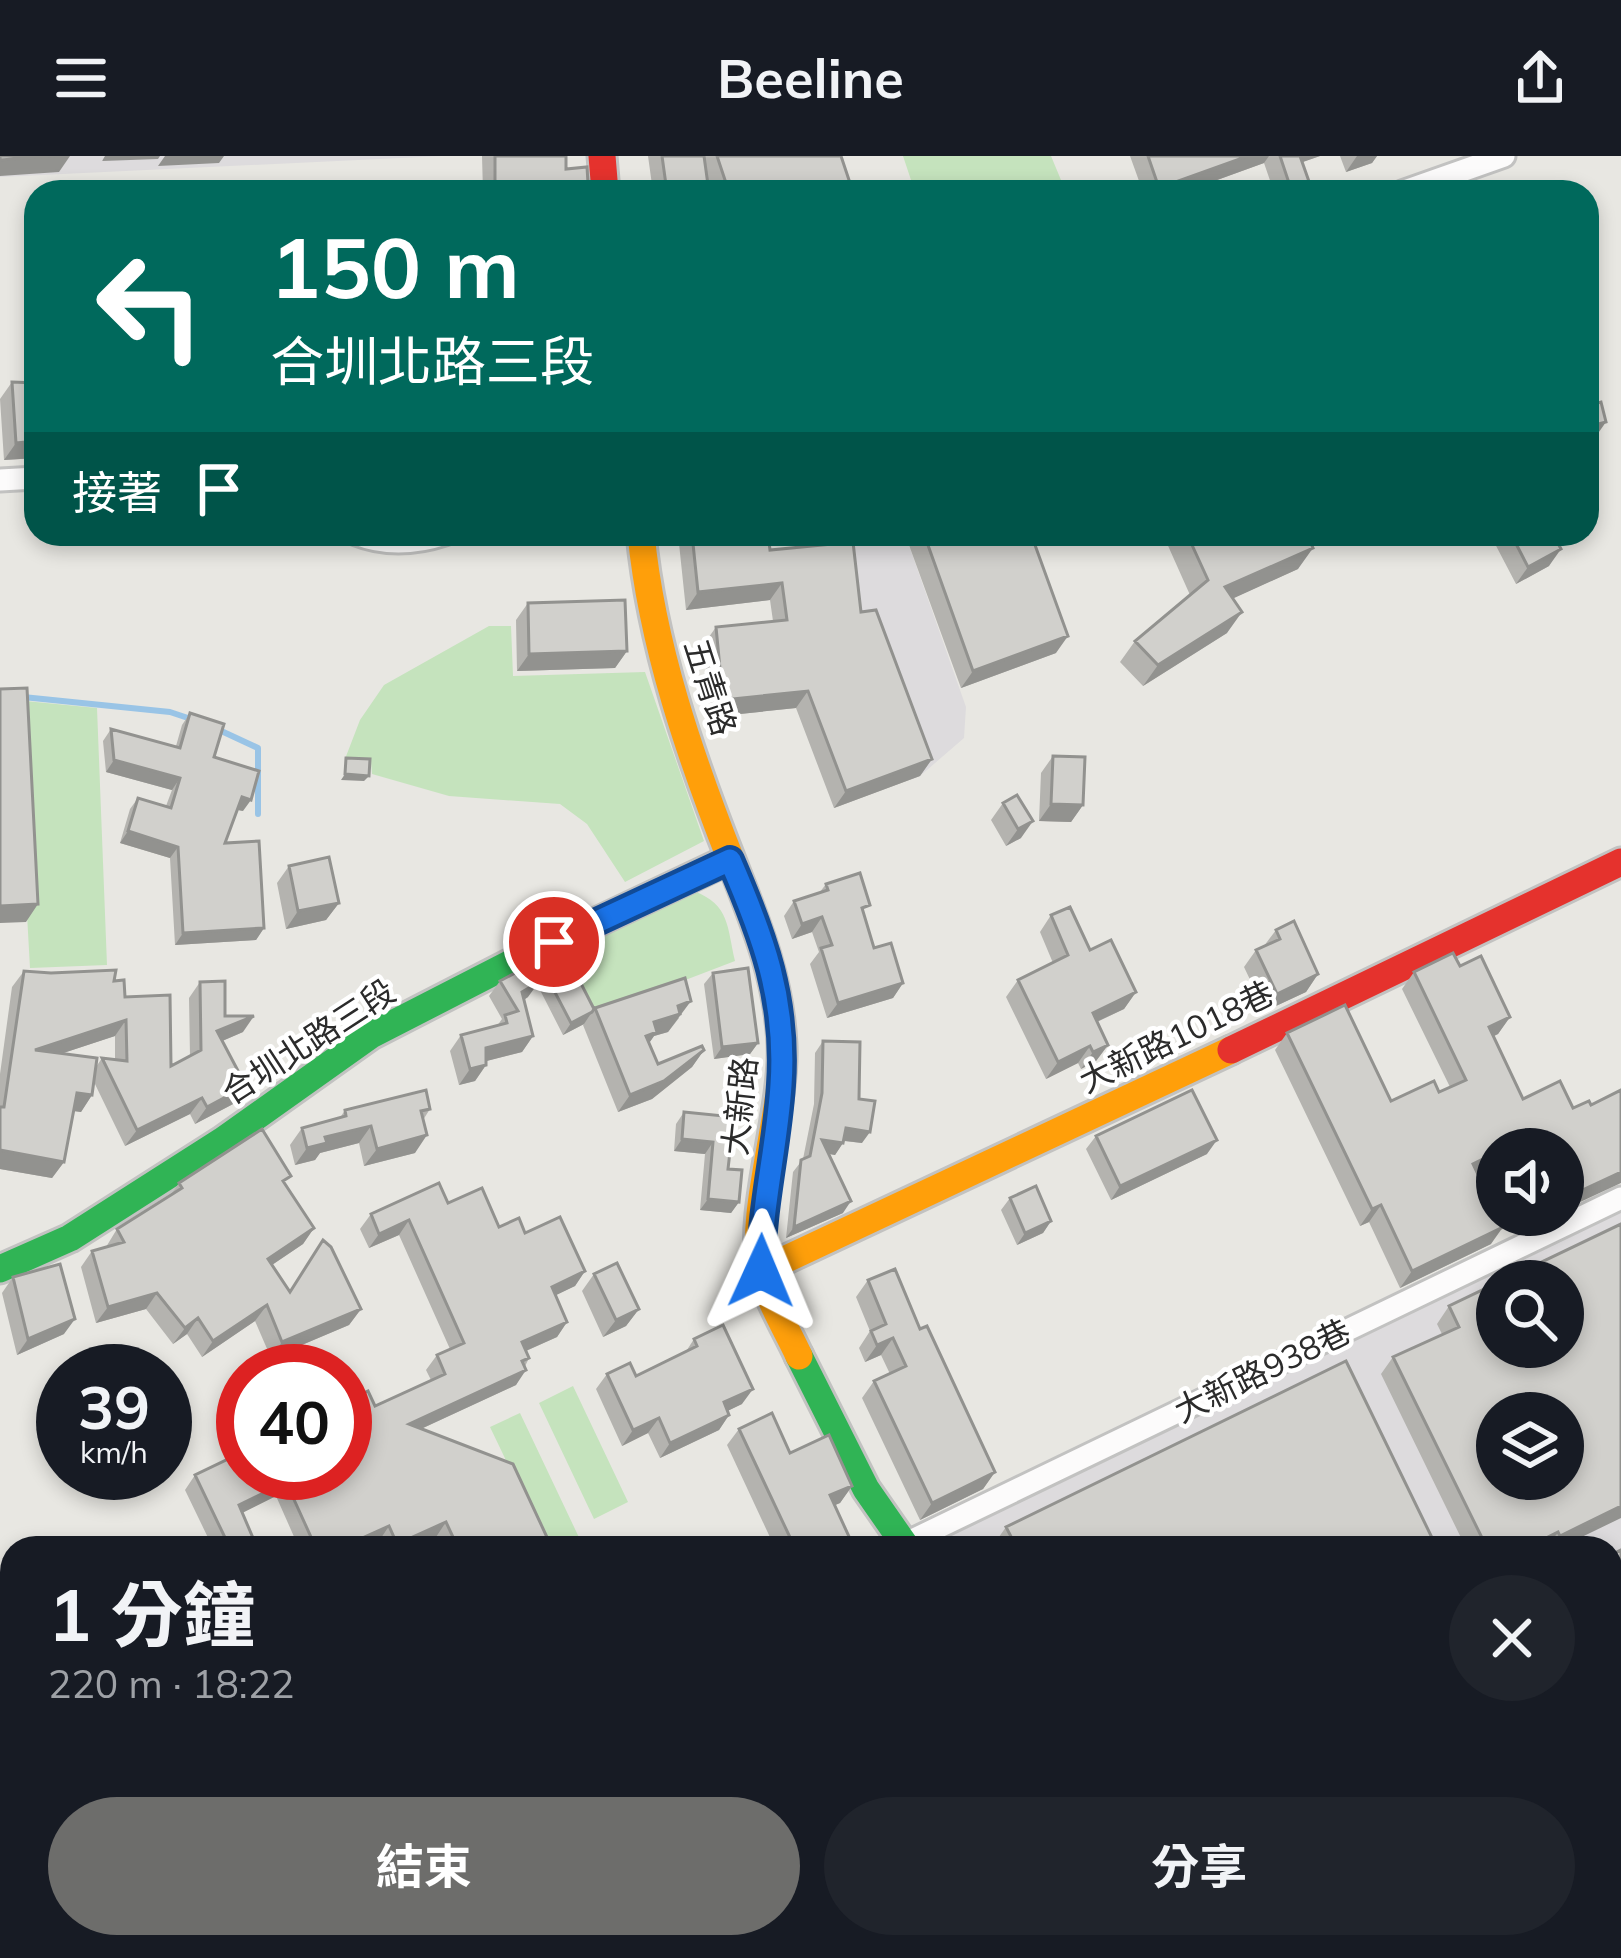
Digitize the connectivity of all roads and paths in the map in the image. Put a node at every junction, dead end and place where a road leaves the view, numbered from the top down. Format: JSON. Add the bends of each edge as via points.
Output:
{"nodes":[{"id":1,"x":1504,"y":156,"type":"edge"},
{"id":2,"x":1436,"y":180,"type":"edge"},
{"id":3,"x":642,"y":546,"type":"edge"},
{"id":4,"x":730,"y":860,"type":"junction"},
{"id":5,"x":1621,"y":862,"type":"edge"},
{"id":6,"x":1621,"y":1198,"type":"edge"},
{"id":7,"x":0,"y":1269,"type":"edge"},
{"id":8,"x":761,"y":1271,"type":"junction"},
{"id":9,"x":898,"y":1536,"type":"edge"},
{"id":10,"x":926,"y":1536,"type":"edge"}],
"edges":[{"from":1,"to":2,"type":"street"},
{"from":3,"to":4,"type":"street","name":"五青路","via":[[667,674]]},
{"from":4,"to":7,"type":"street","name":"合圳北路三段","via":[[371,1035],[70,1238]]},
{"from":4,"to":8,"type":"street","name":"大新路","via":[[774,974],[782,1045]]},
{"from":5,"to":8,"type":"street","name":"大新路1018巷"},
{"from":6,"to":10,"type":"street","name":"大新路938巷"},
{"from":8,"to":9,"type":"street","name":"大新路","via":[[823,1409]]}]}
